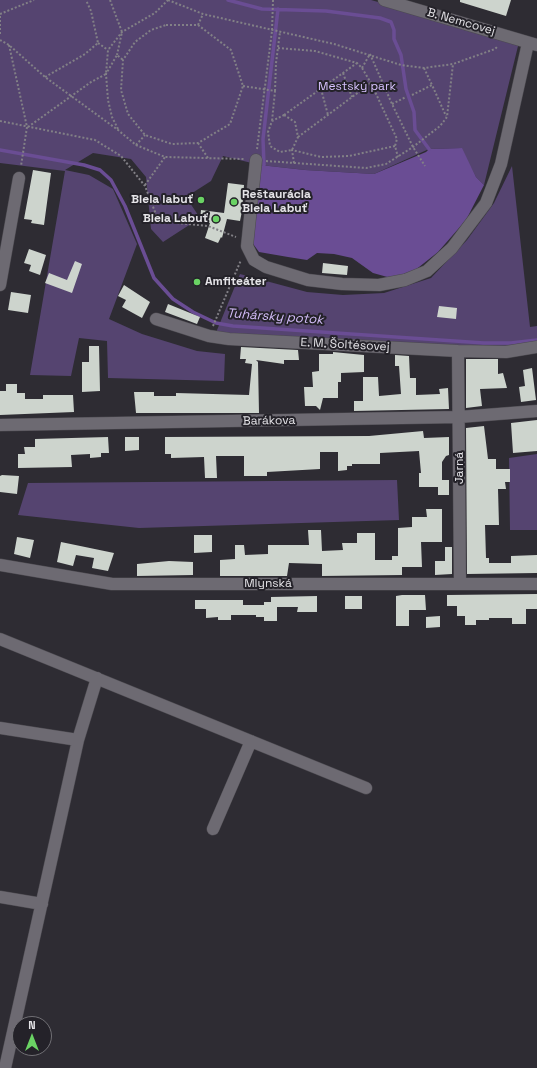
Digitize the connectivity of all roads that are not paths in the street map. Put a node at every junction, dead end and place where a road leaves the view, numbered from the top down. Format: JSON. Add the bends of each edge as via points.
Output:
{"nodes":[{"id":1,"x":384,"y":0,"type":"edge"},
{"id":2,"x":402,"y":3,"type":"edge"},
{"id":3,"x":532,"y":44,"type":"edge"},
{"id":4,"x":256,"y":160,"type":"road end"},
{"id":5,"x":19,"y":178,"type":"road end"},
{"id":6,"x":0,"y":285,"type":"edge"},
{"id":7,"x":156,"y":318,"type":"dead end"},
{"id":8,"x":537,"y":347,"type":"edge"},
{"id":9,"x":458,"y":351,"type":"junction"},
{"id":10,"x":537,"y":411,"type":"edge"},
{"id":11,"x":459,"y":417,"type":"junction"},
{"id":12,"x":0,"y":425,"type":"edge"},
{"id":13,"x":0,"y":565,"type":"edge"},
{"id":14,"x":460,"y":584,"type":"junction"},
{"id":15,"x":537,"y":584,"type":"edge"},
{"id":16,"x":0,"y":639,"type":"edge"},
{"id":17,"x":97,"y":678,"type":"junction"},
{"id":18,"x":0,"y":728,"type":"edge"},
{"id":19,"x":78,"y":740,"type":"junction"},
{"id":20,"x":251,"y":741,"type":"junction"},
{"id":21,"x":366,"y":788,"type":"dead end"},
{"id":22,"x":214,"y":829,"type":"dead end"},
{"id":23,"x":0,"y":897,"type":"edge"},
{"id":24,"x":42,"y":904,"type":"junction"},
{"id":25,"x":5,"y":1068,"type":"edge"}],
"edges":[{"from":1,"to":2,"type":"street","name":"B. Nemcovej"},
{"from":2,"to":3,"type":"street","name":"B. Nemcovej"},
{"from":3,"to":4,"type":"street","via":[[501,164],[486,203],[452,248],[427,271],[405,280],[379,285],[342,284],[308,280],[266,267],[254,260],[246,246]]},
{"from":5,"to":6,"type":"street"},
{"from":7,"to":9,"type":"street","name":"E. M. Šoltésovej","via":[[209,336],[229,339]]},
{"from":8,"to":9,"type":"street","name":"E. M. Šoltésovej","via":[[506,352]]},
{"from":9,"to":11,"type":"street","name":"Jarná"},
{"from":10,"to":11,"type":"street","name":"Barákova"},
{"from":11,"to":12,"type":"street","name":"Barákova"},
{"from":11,"to":14,"type":"street","name":"Jarná"},
{"from":13,"to":14,"type":"street","name":"Mlynská","via":[[112,584]]},
{"from":14,"to":15,"type":"street","name":"Mlynská"},
{"from":16,"to":17,"type":"street"},
{"from":17,"to":19,"type":"street"},
{"from":17,"to":20,"type":"street"},
{"from":18,"to":19,"type":"street"},
{"from":19,"to":24,"type":"street"},
{"from":20,"to":21,"type":"street"},
{"from":20,"to":22,"type":"street"},
{"from":23,"to":24,"type":"street"},
{"from":24,"to":25,"type":"street"}]}
